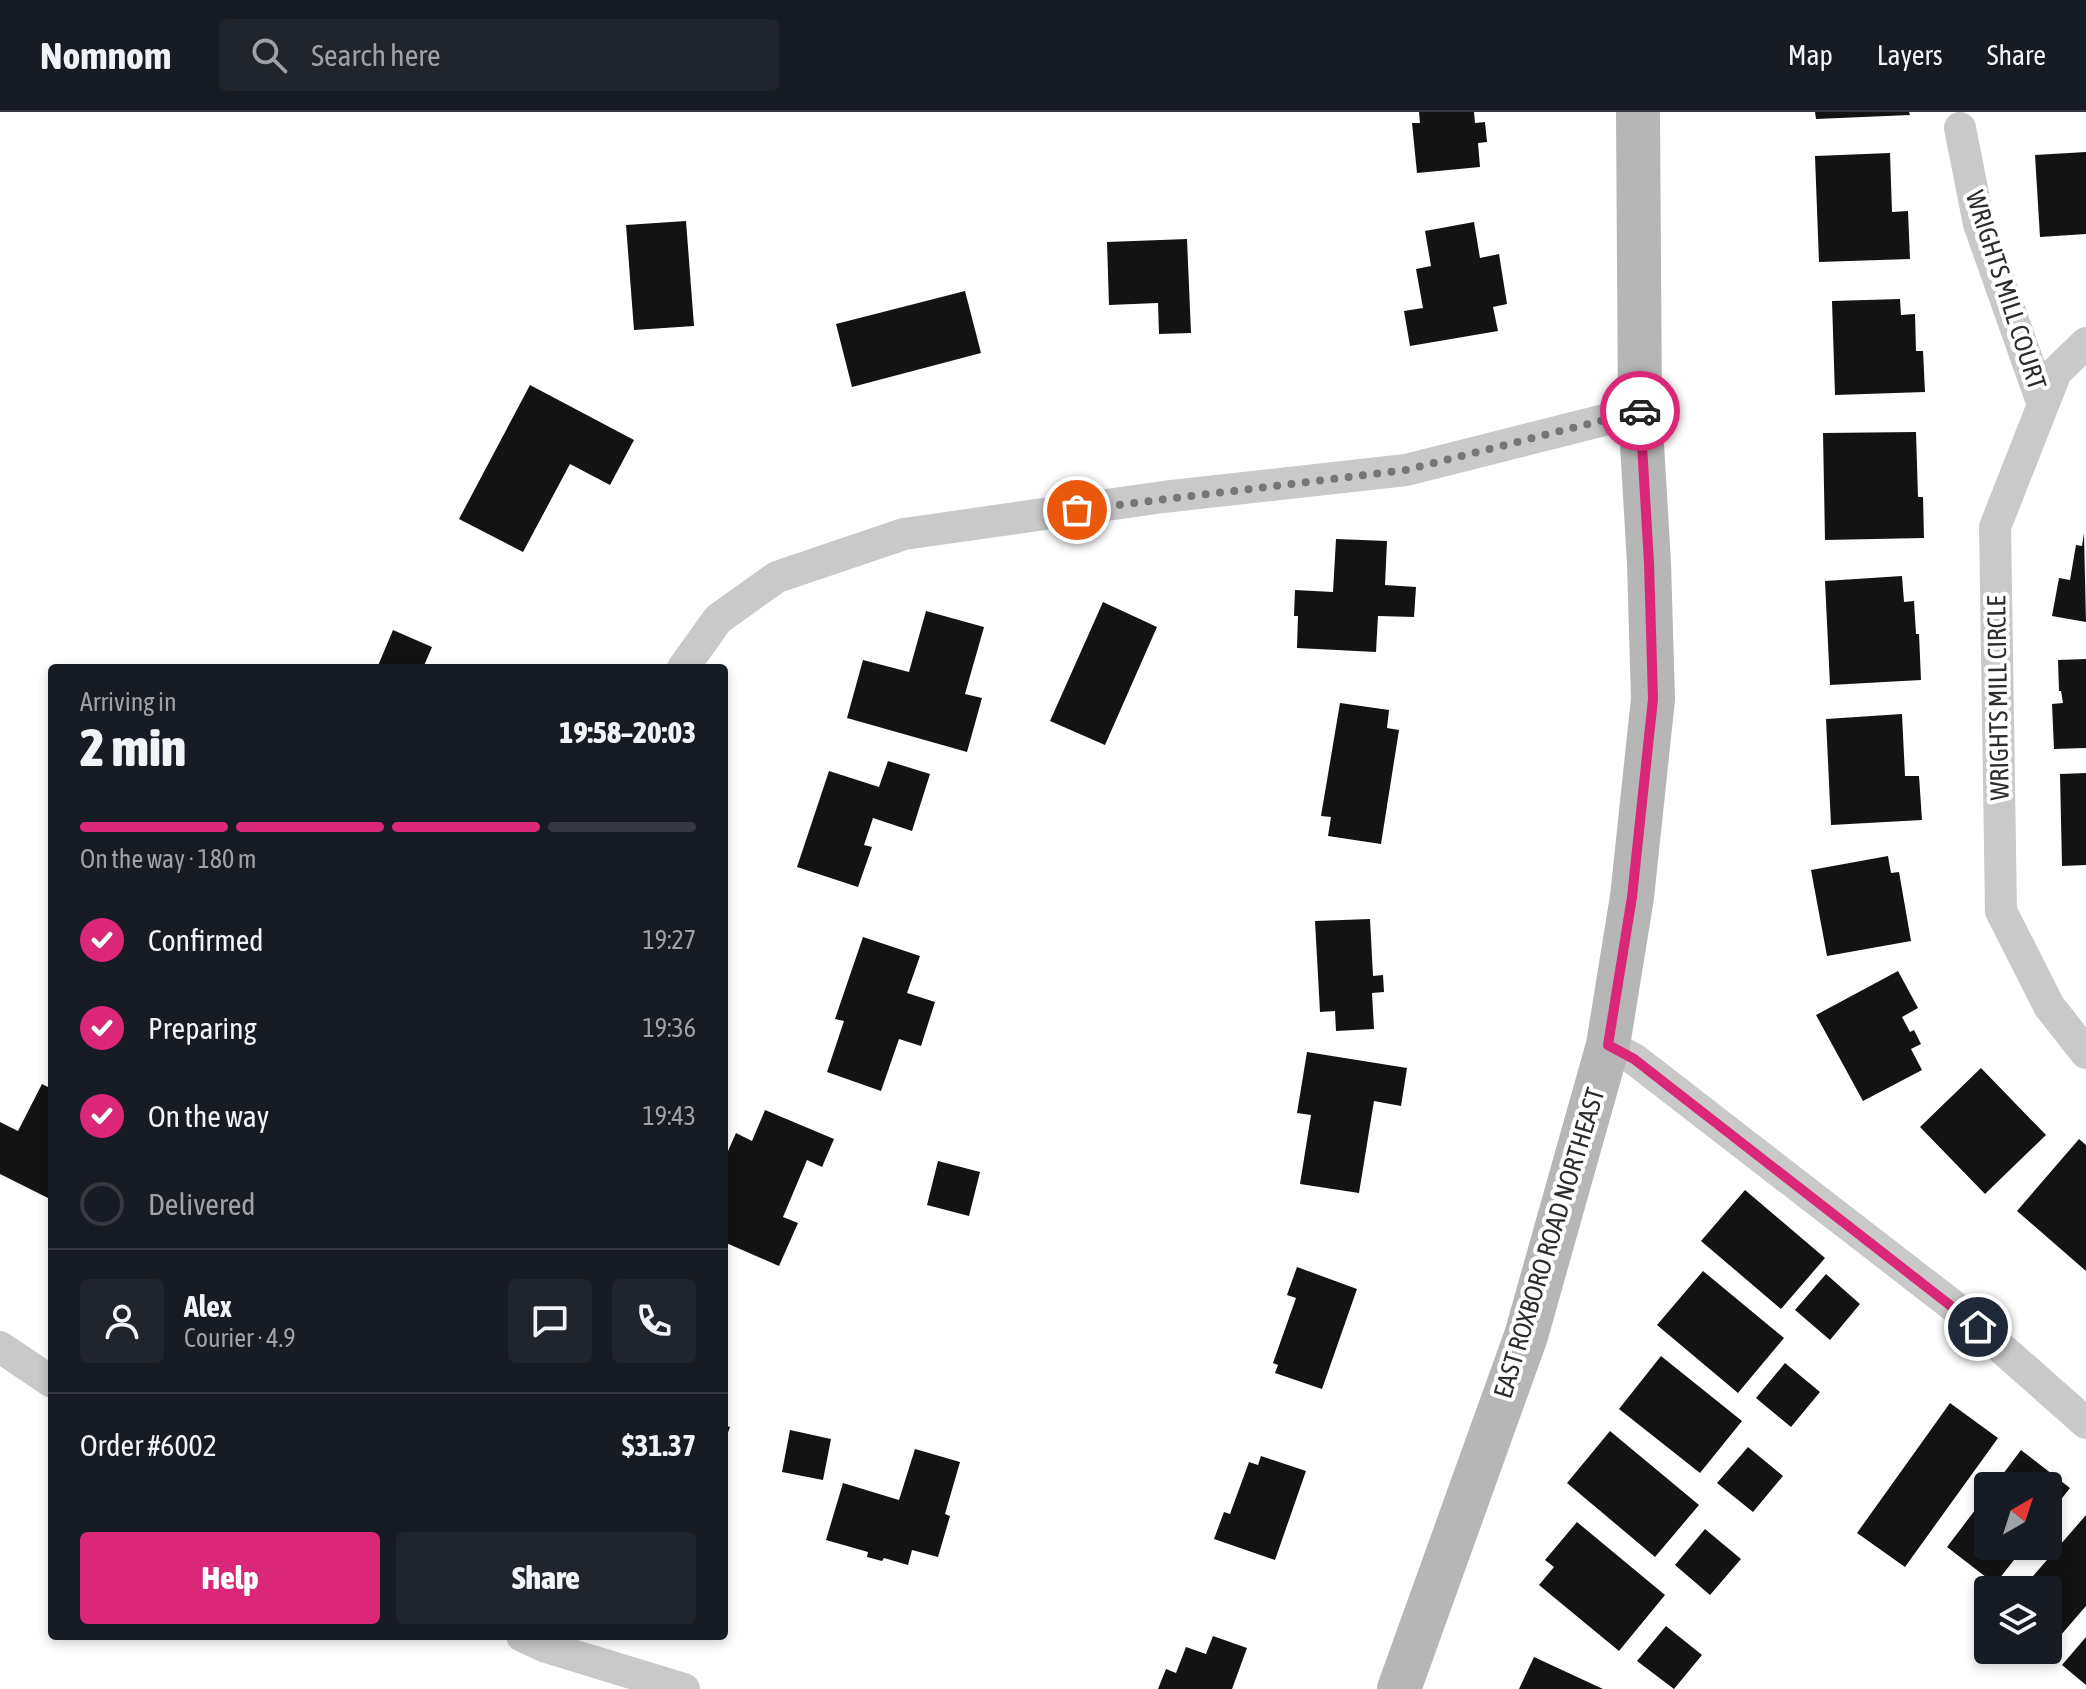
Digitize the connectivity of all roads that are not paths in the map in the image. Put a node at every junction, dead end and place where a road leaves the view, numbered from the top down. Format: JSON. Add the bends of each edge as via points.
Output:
{"nodes":[{"id":1,"x":1638,"y":112,"type":"edge"},
{"id":2,"x":1960,"y":128,"type":"dead end"},
{"id":3,"x":2086,"y":343,"type":"edge"},
{"id":4,"x":2043,"y":405,"type":"junction"},
{"id":5,"x":1640,"y":411,"type":"junction"},
{"id":6,"x":686,"y":664,"type":"edge"},
{"id":7,"x":1608,"y":1045,"type":"junction"},
{"id":8,"x":2086,"y":1053,"type":"edge"},
{"id":9,"x":0,"y":1347,"type":"edge"},
{"id":10,"x":48,"y":1379,"type":"edge"},
{"id":11,"x":2086,"y":1423,"type":"edge"},
{"id":12,"x":538,"y":1640,"type":"edge"},
{"id":13,"x":684,"y":1689,"type":"edge"},
{"id":14,"x":1399,"y":1689,"type":"edge"}],
"edges":[{"from":1,"to":5,"type":"main road","name":"EAST ROXBORO ROAD NORTHEAST"},
{"from":2,"to":4,"type":"street","name":"WRIGHTS MILL COURT","via":[[1979,224]]},
{"from":3,"to":4,"type":"street","name":"WRIGHTS MILL CIRCLE","via":[[2056,372]]},
{"from":4,"to":8,"type":"street","name":"WRIGHTS MILL CIRCLE","via":[[1995,527],[2001,911],[2049,1006]]},
{"from":5,"to":6,"type":"street","via":[[1406,470],[904,534],[777,577],[718,619]]},
{"from":5,"to":7,"type":"main road","name":"EAST ROXBORO ROAD NORTHEAST","via":[[1653,699],[1632,897]]},
{"from":7,"to":11,"type":"street","via":[[1634,1059],[1956,1308]]},
{"from":7,"to":14,"type":"main road","name":"EAST ROXBORO ROAD NORTHEAST","via":[[1526,1336]]},
{"from":9,"to":10,"type":"street"},
{"from":12,"to":13,"type":"street"}]}
